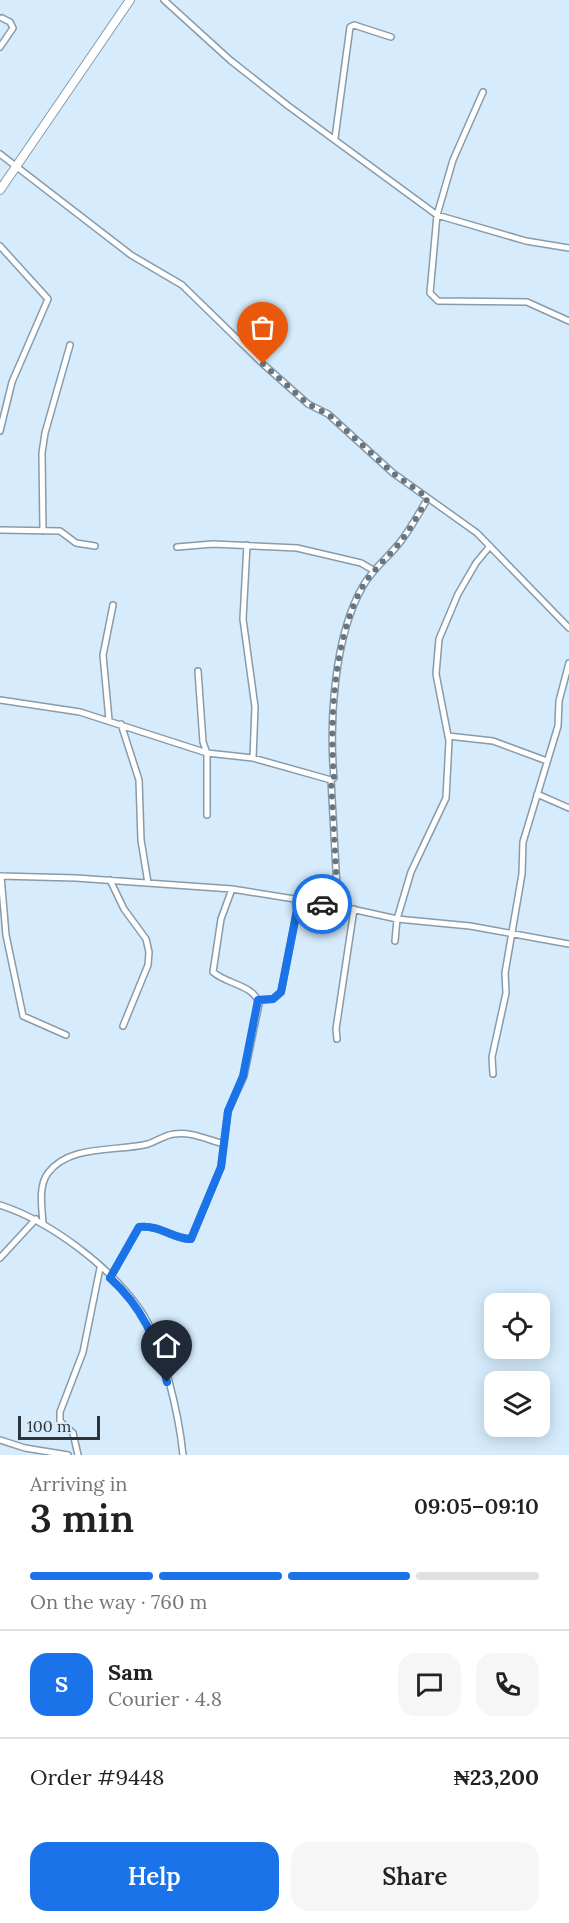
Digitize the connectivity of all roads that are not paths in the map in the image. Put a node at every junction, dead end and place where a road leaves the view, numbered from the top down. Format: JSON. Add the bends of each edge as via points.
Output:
{"nodes":[{"id":1,"x":130,"y":0,"type":"edge"},
{"id":2,"x":164,"y":0,"type":"edge"},
{"id":3,"x":2,"y":18,"type":"dead end"},
{"id":4,"x":391,"y":37,"type":"dead end"},
{"id":5,"x":0,"y":47,"type":"edge"},
{"id":6,"x":483,"y":92,"type":"dead end"},
{"id":7,"x":335,"y":138,"type":"junction"},
{"id":8,"x":0,"y":154,"type":"edge"},
{"id":9,"x":17,"y":166,"type":"junction"},
{"id":10,"x":0,"y":190,"type":"edge"},
{"id":11,"x":437,"y":215,"type":"junction"},
{"id":12,"x":0,"y":246,"type":"edge"},
{"id":13,"x":569,"y":248,"type":"edge"},
{"id":14,"x":569,"y":321,"type":"edge"},
{"id":15,"x":70,"y":345,"type":"dead end"},
{"id":16,"x":0,"y":430,"type":"edge"},
{"id":17,"x":428,"y":498,"type":"junction"},
{"id":18,"x":0,"y":530,"type":"edge"},
{"id":19,"x":43,"y":531,"type":"junction"},
{"id":20,"x":247,"y":545,"type":"junction"},
{"id":21,"x":95,"y":546,"type":"dead end"},
{"id":22,"x":490,"y":546,"type":"junction"},
{"id":23,"x":177,"y":547,"type":"dead end"},
{"id":24,"x":373,"y":570,"type":"junction"},
{"id":25,"x":113,"y":605,"type":"dead end"},
{"id":26,"x":569,"y":628,"type":"edge"},
{"id":27,"x":569,"y":663,"type":"edge"},
{"id":28,"x":198,"y":671,"type":"dead end"},
{"id":29,"x":0,"y":700,"type":"edge"},
{"id":30,"x":109,"y":720,"type":"junction"},
{"id":31,"x":122,"y":724,"type":"junction"},
{"id":32,"x":448,"y":736,"type":"junction"},
{"id":33,"x":207,"y":753,"type":"junction"},
{"id":34,"x":253,"y":758,"type":"junction"},
{"id":35,"x":547,"y":761,"type":"junction"},
{"id":36,"x":331,"y":780,"type":"junction"},
{"id":37,"x":537,"y":794,"type":"junction"},
{"id":38,"x":569,"y":808,"type":"edge"},
{"id":39,"x":207,"y":815,"type":"dead end"},
{"id":40,"x":0,"y":876,"type":"edge"},
{"id":41,"x":110,"y":880,"type":"junction"},
{"id":42,"x":148,"y":883,"type":"junction"},
{"id":43,"x":231,"y":889,"type":"junction"},
{"id":44,"x":299,"y":900,"type":"junction"},
{"id":45,"x":338,"y":906,"type":"junction"},
{"id":46,"x":354,"y":909,"type":"junction"},
{"id":47,"x":397,"y":919,"type":"junction"},
{"id":48,"x":512,"y":934,"type":"junction"},
{"id":49,"x":395,"y":941,"type":"dead end"},
{"id":50,"x":569,"y":944,"type":"edge"},
{"id":51,"x":258,"y":1000,"type":"junction"},
{"id":52,"x":123,"y":1026,"type":"dead end"},
{"id":53,"x":66,"y":1035,"type":"dead end"},
{"id":54,"x":337,"y":1039,"type":"dead end"},
{"id":55,"x":493,"y":1074,"type":"dead end"},
{"id":56,"x":224,"y":1144,"type":"junction"},
{"id":57,"x":0,"y":1205,"type":"edge"},
{"id":58,"x":36,"y":1219,"type":"junction"},
{"id":59,"x":43,"y":1223,"type":"junction"},
{"id":60,"x":0,"y":1258,"type":"edge"},
{"id":61,"x":100,"y":1268,"type":"junction"},
{"id":62,"x":110,"y":1278,"type":"junction"},
{"id":63,"x":0,"y":1440,"type":"edge"},
{"id":64,"x":68,"y":1455,"type":"edge"},
{"id":65,"x":78,"y":1455,"type":"edge"},
{"id":66,"x":183,"y":1455,"type":"edge"}],
"edges":[{"from":1,"to":9,"type":"main road"},
{"from":2,"to":7,"type":"street","via":[[230,60]]},
{"from":3,"to":5,"type":"street","via":[[13,28]]},
{"from":4,"to":7,"type":"street","via":[[350,27]]},
{"from":6,"to":11,"type":"street","via":[[453,159]]},
{"from":7,"to":11,"type":"street"},
{"from":8,"to":9,"type":"street"},
{"from":9,"to":10,"type":"main road"},
{"from":9,"to":17,"type":"street","via":[[131,255],[182,285],[308,404],[328,414],[393,473]]},
{"from":11,"to":13,"type":"street","via":[[526,241]]},
{"from":11,"to":14,"type":"street","via":[[430,293],[433,298],[527,302]]},
{"from":12,"to":16,"type":"street","via":[[48,298],[15,371]]},
{"from":15,"to":19,"type":"street","via":[[42,453]]},
{"from":17,"to":22,"type":"street"},
{"from":17,"to":24,"type":"street","via":[[401,540]]},
{"from":18,"to":19,"type":"street"},
{"from":19,"to":21,"type":"street","via":[[60,531],[76,543]]},
{"from":20,"to":23,"type":"street"},
{"from":20,"to":24,"type":"street","via":[[315,551]]},
{"from":20,"to":34,"type":"street","via":[[243,619],[255,706]]},
{"from":22,"to":26,"type":"street"},
{"from":22,"to":32,"type":"street","via":[[458,594],[439,639],[436,674]]},
{"from":24,"to":36,"type":"street","via":[[356,601],[343,646],[332,711]]},
{"from":25,"to":30,"type":"street","via":[[103,655]]},
{"from":27,"to":35,"type":"street","via":[[559,701],[558,726]]},
{"from":28,"to":33,"type":"street"},
{"from":29,"to":30,"type":"street","via":[[80,711]]},
{"from":30,"to":31,"type":"street"},
{"from":31,"to":33,"type":"street"},
{"from":31,"to":42,"type":"street","via":[[139,780],[141,840]]},
{"from":32,"to":35,"type":"street","via":[[493,741]]},
{"from":32,"to":47,"type":"street","via":[[446,798],[411,872]]},
{"from":33,"to":34,"type":"street"},
{"from":33,"to":39,"type":"street"},
{"from":34,"to":36,"type":"street"},
{"from":35,"to":37,"type":"street"},
{"from":36,"to":45,"type":"street"},
{"from":37,"to":38,"type":"street"},
{"from":37,"to":48,"type":"street","via":[[523,842]]},
{"from":40,"to":41,"type":"street"},
{"from":40,"to":53,"type":"street","via":[[6,935],[23,1016]]},
{"from":41,"to":42,"type":"street"},
{"from":41,"to":52,"type":"street","via":[[146,939],[149,952],[148,966]]},
{"from":42,"to":43,"type":"street"},
{"from":43,"to":44,"type":"street"},
{"from":43,"to":51,"type":"street","via":[[221,919],[213,972]]},
{"from":44,"to":45,"type":"street"},
{"from":44,"to":51,"type":"street","via":[[281,992],[273,999]]},
{"from":45,"to":46,"type":"street"},
{"from":46,"to":47,"type":"street"},
{"from":46,"to":54,"type":"street"},
{"from":47,"to":48,"type":"street"},
{"from":47,"to":49,"type":"street"},
{"from":48,"to":50,"type":"street"},
{"from":48,"to":55,"type":"street","via":[[505,973],[506,993],[492,1057]]},
{"from":51,"to":56,"type":"street","via":[[243,1076],[228,1111]]},
{"from":56,"to":59,"type":"street","via":[[173,1133],[148,1144],[80,1154],[57,1163],[46,1175],[42,1190]]},
{"from":56,"to":62,"type":"street","via":[[221,1167],[191,1239],[182,1239],[160,1228],[139,1227]]},
{"from":57,"to":58,"type":"street"},
{"from":58,"to":59,"type":"street"},
{"from":58,"to":60,"type":"street"},
{"from":59,"to":61,"type":"street"},
{"from":61,"to":62,"type":"street"},
{"from":61,"to":65,"type":"street","via":[[83,1352],[60,1412],[60,1421],[74,1433]]},
{"from":62,"to":66,"type":"street","via":[[141,1311],[151,1330],[178,1419]]},
{"from":63,"to":64,"type":"street"}]}
